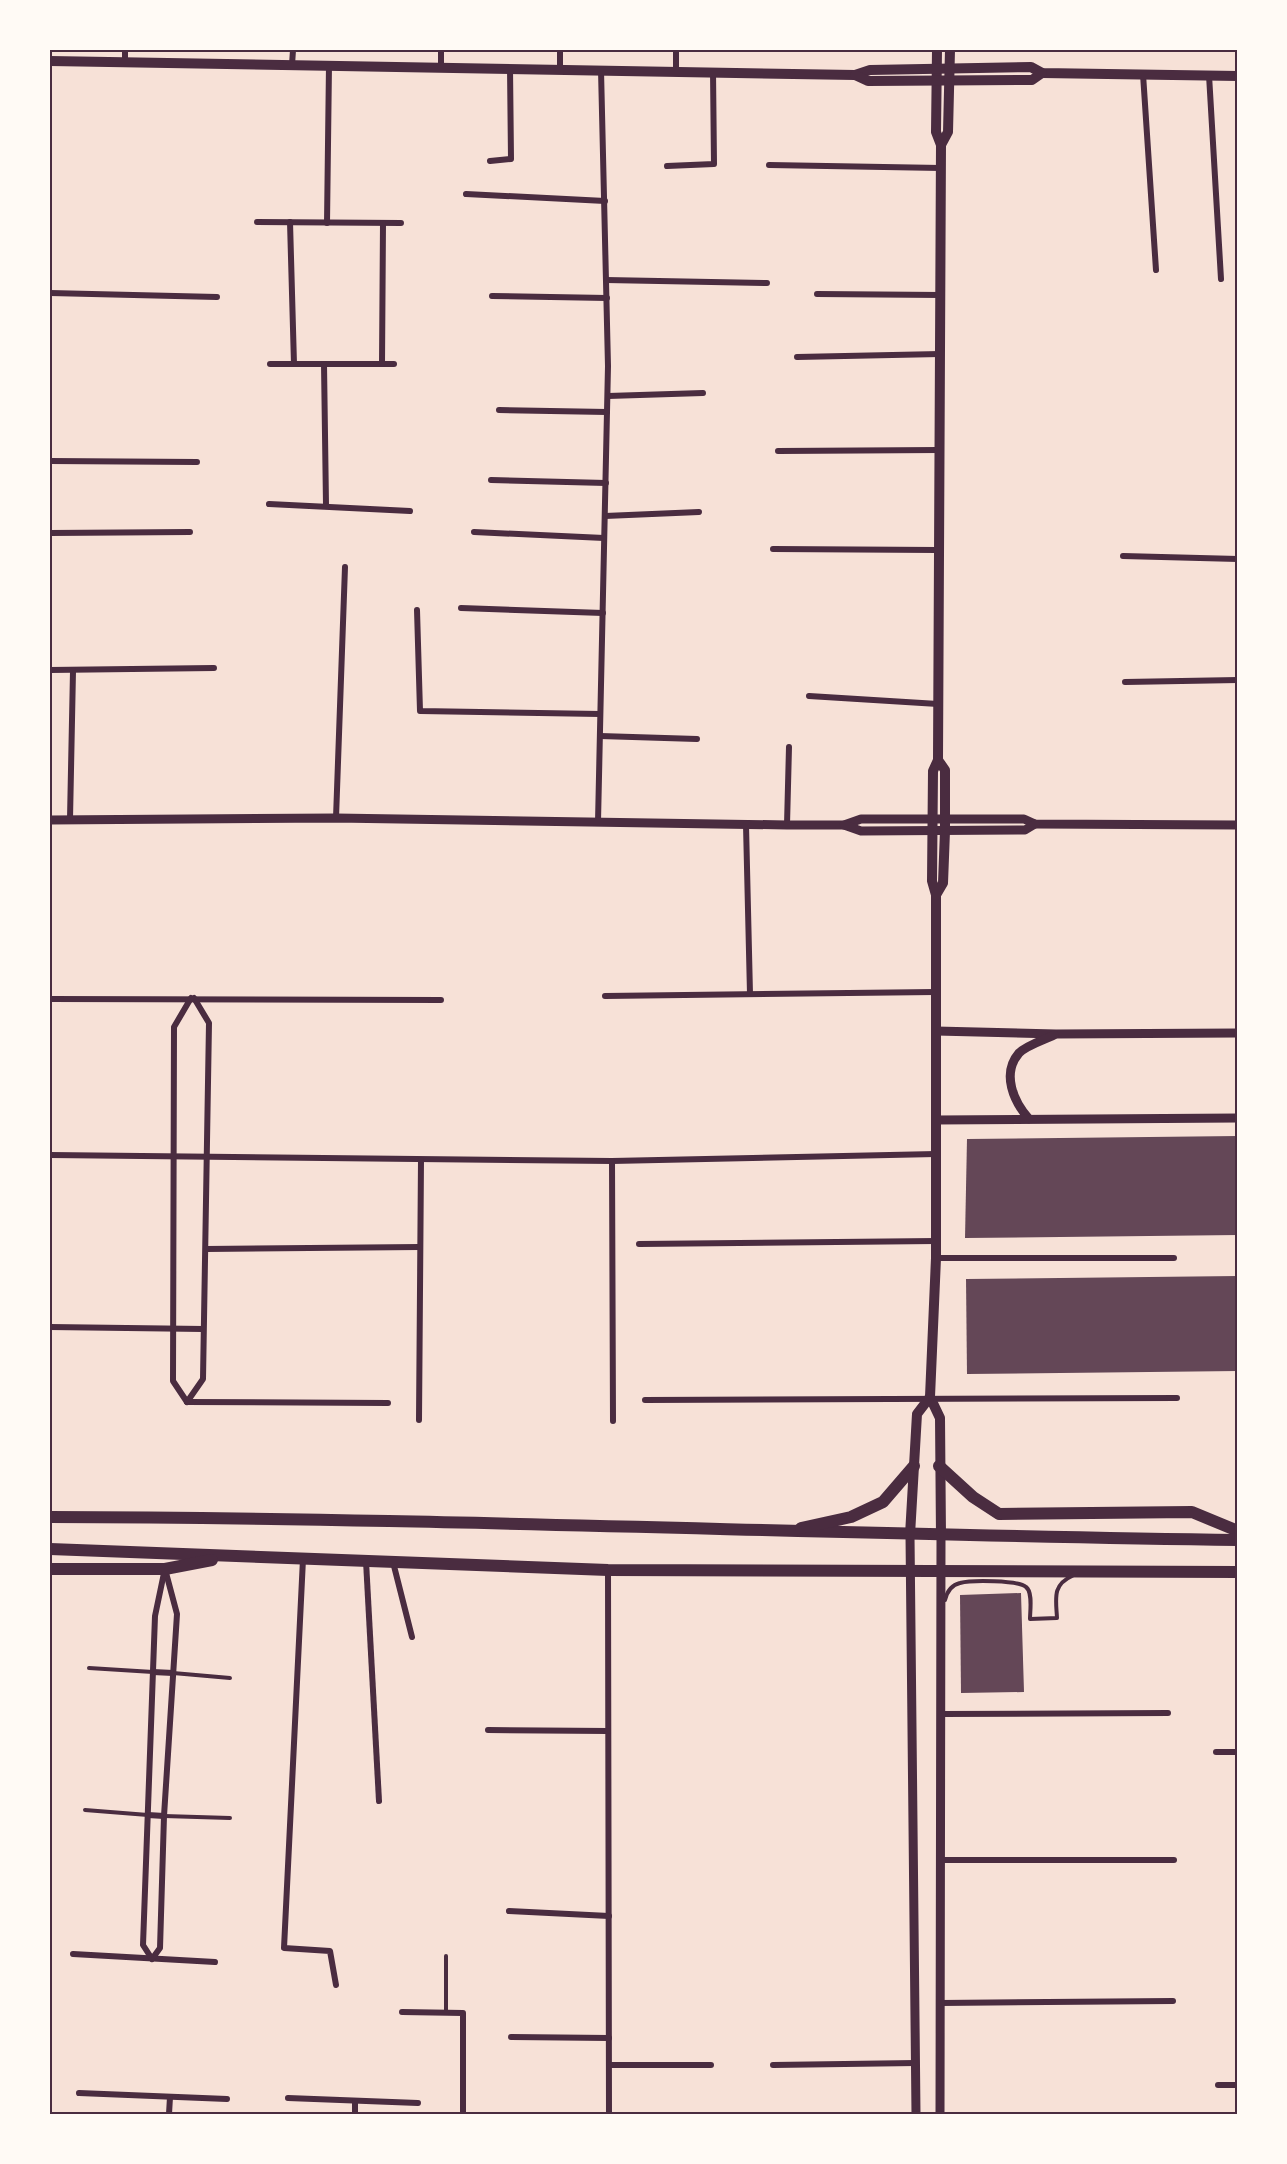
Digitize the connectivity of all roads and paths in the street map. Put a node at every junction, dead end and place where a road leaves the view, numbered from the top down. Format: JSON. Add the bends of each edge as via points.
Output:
{"nodes":[{"id":1,"x":125,"y":50,"type":"edge"},
{"id":2,"x":292,"y":50,"type":"edge"},
{"id":3,"x":441,"y":50,"type":"edge"},
{"id":4,"x":560,"y":50,"type":"edge"},
{"id":5,"x":675,"y":50,"type":"edge"},
{"id":6,"x":937,"y":50,"type":"edge"},
{"id":7,"x":951,"y":50,"type":"edge"},
{"id":8,"x":50,"y":61,"type":"edge"},
{"id":9,"x":125,"y":63,"type":"junction"},
{"id":10,"x":292,"y":65,"type":"junction"},
{"id":11,"x":328,"y":65,"type":"junction"},
{"id":12,"x":441,"y":67,"type":"junction"},
{"id":13,"x":510,"y":68,"type":"junction"},
{"id":14,"x":937,"y":68,"type":"junction"},
{"id":15,"x":950,"y":68,"type":"junction"},
{"id":16,"x":560,"y":69,"type":"junction"},
{"id":17,"x":601,"y":69,"type":"junction"},
{"id":18,"x":676,"y":70,"type":"junction"},
{"id":19,"x":713,"y":71,"type":"junction"},
{"id":20,"x":1042,"y":73,"type":"junction"},
{"id":21,"x":1143,"y":74,"type":"junction"},
{"id":22,"x":855,"y":75,"type":"junction"},
{"id":23,"x":1209,"y":75,"type":"junction"},
{"id":24,"x":1238,"y":76,"type":"edge"},
{"id":25,"x":937,"y":80,"type":"junction"},
{"id":26,"x":950,"y":80,"type":"junction"},
{"id":27,"x":941,"y":144,"type":"junction"},
{"id":28,"x":490,"y":161,"type":"dead end"},
{"id":29,"x":769,"y":165,"type":"dead end"},
{"id":30,"x":667,"y":166,"type":"dead end"},
{"id":31,"x":941,"y":168,"type":"junction"},
{"id":32,"x":466,"y":194,"type":"dead end"},
{"id":33,"x":605,"y":201,"type":"junction"},
{"id":34,"x":257,"y":222,"type":"dead end"},
{"id":35,"x":290,"y":222,"type":"junction"},
{"id":36,"x":327,"y":223,"type":"junction"},
{"id":37,"x":383,"y":223,"type":"junction"},
{"id":38,"x":401,"y":223,"type":"dead end"},
{"id":39,"x":1156,"y":270,"type":"dead end"},
{"id":40,"x":1221,"y":279,"type":"dead end"},
{"id":41,"x":606,"y":280,"type":"junction"},
{"id":42,"x":767,"y":283,"type":"dead end"},
{"id":43,"x":50,"y":293,"type":"edge"},
{"id":44,"x":817,"y":294,"type":"dead end"},
{"id":45,"x":941,"y":295,"type":"junction"},
{"id":46,"x":492,"y":296,"type":"dead end"},
{"id":47,"x":217,"y":297,"type":"dead end"},
{"id":48,"x":607,"y":298,"type":"junction"},
{"id":49,"x":940,"y":354,"type":"junction"},
{"id":50,"x":797,"y":357,"type":"dead end"},
{"id":51,"x":270,"y":364,"type":"dead end"},
{"id":52,"x":294,"y":364,"type":"junction"},
{"id":53,"x":324,"y":364,"type":"junction"},
{"id":54,"x":382,"y":364,"type":"junction"},
{"id":55,"x":394,"y":364,"type":"dead end"},
{"id":56,"x":704,"y":393,"type":"dead end"},
{"id":57,"x":608,"y":396,"type":"junction"},
{"id":58,"x":499,"y":410,"type":"dead end"},
{"id":59,"x":607,"y":412,"type":"junction"},
{"id":60,"x":939,"y":450,"type":"junction"},
{"id":61,"x":778,"y":451,"type":"dead end"},
{"id":62,"x":50,"y":461,"type":"edge"},
{"id":63,"x":197,"y":462,"type":"dead end"},
{"id":64,"x":491,"y":480,"type":"dead end"},
{"id":65,"x":606,"y":483,"type":"junction"},
{"id":66,"x":269,"y":504,"type":"dead end"},
{"id":67,"x":326,"y":505,"type":"junction"},
{"id":68,"x":410,"y":511,"type":"dead end"},
{"id":69,"x":699,"y":512,"type":"dead end"},
{"id":70,"x":605,"y":516,"type":"junction"},
{"id":71,"x":190,"y":532,"type":"dead end"},
{"id":72,"x":474,"y":532,"type":"dead end"},
{"id":73,"x":50,"y":533,"type":"edge"},
{"id":74,"x":604,"y":538,"type":"junction"},
{"id":75,"x":773,"y":549,"type":"dead end"},
{"id":76,"x":938,"y":550,"type":"junction"},
{"id":77,"x":1123,"y":556,"type":"dead end"},
{"id":78,"x":1238,"y":559,"type":"edge"},
{"id":79,"x":345,"y":567,"type":"dead end"},
{"id":80,"x":461,"y":608,"type":"dead end"},
{"id":81,"x":417,"y":609,"type":"dead end"},
{"id":82,"x":603,"y":613,"type":"junction"},
{"id":83,"x":214,"y":668,"type":"dead end"},
{"id":84,"x":50,"y":670,"type":"edge"},
{"id":85,"x":74,"y":670,"type":"junction"},
{"id":86,"x":1238,"y":680,"type":"edge"},
{"id":87,"x":1125,"y":682,"type":"dead end"},
{"id":88,"x":809,"y":696,"type":"dead end"},
{"id":89,"x":938,"y":704,"type":"junction"},
{"id":90,"x":600,"y":714,"type":"junction"},
{"id":91,"x":600,"y":736,"type":"junction"},
{"id":92,"x":697,"y":739,"type":"dead end"},
{"id":93,"x":789,"y":747,"type":"dead end"},
{"id":94,"x":938,"y":760,"type":"junction"},
{"id":95,"x":336,"y":818,"type":"junction"},
{"id":96,"x":70,"y":819,"type":"junction"},
{"id":97,"x":933,"y":819,"type":"junction"},
{"id":98,"x":946,"y":819,"type":"junction"},
{"id":99,"x":50,"y":820,"type":"edge"},
{"id":100,"x":598,"y":822,"type":"junction"},
{"id":101,"x":1035,"y":824,"type":"junction"},
{"id":102,"x":746,"y":825,"type":"junction"},
{"id":103,"x":788,"y":825,"type":"junction"},
{"id":104,"x":844,"y":825,"type":"junction"},
{"id":105,"x":1238,"y":825,"type":"edge"},
{"id":106,"x":933,"y":831,"type":"junction"},
{"id":107,"x":945,"y":831,"type":"junction"},
{"id":108,"x":936,"y":895,"type":"junction"},
{"id":109,"x":935,"y":992,"type":"junction"},
{"id":110,"x":750,"y":994,"type":"junction"},
{"id":111,"x":604,"y":996,"type":"dead end"},
{"id":112,"x":192,"y":998,"type":"junction"},
{"id":113,"x":50,"y":999,"type":"edge"},
{"id":114,"x":441,"y":1000,"type":"dead end"},
{"id":115,"x":936,"y":1030,"type":"junction"},
{"id":116,"x":1238,"y":1033,"type":"edge"},
{"id":117,"x":1056,"y":1034,"type":"junction"},
{"id":118,"x":1238,"y":1118,"type":"edge"},
{"id":119,"x":1029,"y":1119,"type":"junction"},
{"id":120,"x":936,"y":1120,"type":"junction"},
{"id":121,"x":936,"y":1154,"type":"junction"},
{"id":122,"x":50,"y":1155,"type":"edge"},
{"id":123,"x":175,"y":1155,"type":"junction"},
{"id":124,"x":209,"y":1156,"type":"junction"},
{"id":125,"x":421,"y":1160,"type":"junction"},
{"id":126,"x":612,"y":1161,"type":"junction"},
{"id":127,"x":936,"y":1241,"type":"junction"},
{"id":128,"x":639,"y":1244,"type":"dead end"},
{"id":129,"x":420,"y":1247,"type":"junction"},
{"id":130,"x":206,"y":1249,"type":"junction"},
{"id":131,"x":936,"y":1258,"type":"junction"},
{"id":132,"x":1174,"y":1258,"type":"dead end"},
{"id":133,"x":50,"y":1327,"type":"edge"},
{"id":134,"x":173,"y":1329,"type":"junction"},
{"id":135,"x":203,"y":1329,"type":"junction"},
{"id":136,"x":930,"y":1397,"type":"junction"},
{"id":137,"x":1177,"y":1398,"type":"dead end"},
{"id":138,"x":645,"y":1400,"type":"dead end"},
{"id":139,"x":186,"y":1402,"type":"junction"},
{"id":140,"x":388,"y":1403,"type":"dead end"},
{"id":141,"x":419,"y":1420,"type":"dead end"},
{"id":142,"x":613,"y":1421,"type":"dead end"},
{"id":143,"x":914,"y":1466,"type":"junction"},
{"id":144,"x":939,"y":1466,"type":"junction"},
{"id":145,"x":50,"y":1517,"type":"edge"},
{"id":146,"x":1238,"y":1531,"type":"edge"},
{"id":147,"x":779,"y":1532,"type":"junction"},
{"id":148,"x":910,"y":1535,"type":"junction"},
{"id":149,"x":941,"y":1536,"type":"junction"},
{"id":150,"x":1238,"y":1540,"type":"edge"},
{"id":151,"x":50,"y":1549,"type":"edge"},
{"id":152,"x":231,"y":1556,"type":"junction"},
{"id":153,"x":303,"y":1559,"type":"junction"},
{"id":154,"x":366,"y":1561,"type":"junction"},
{"id":155,"x":393,"y":1562,"type":"junction"},
{"id":156,"x":50,"y":1569,"type":"edge"},
{"id":157,"x":165,"y":1569,"type":"junction"},
{"id":158,"x":608,"y":1570,"type":"junction"},
{"id":159,"x":910,"y":1571,"type":"junction"},
{"id":160,"x":942,"y":1571,"type":"junction"},
{"id":161,"x":1079,"y":1572,"type":"junction"},
{"id":162,"x":1238,"y":1572,"type":"edge"},
{"id":163,"x":942,"y":1609,"type":"junction"},
{"id":164,"x":412,"y":1638,"type":"dead end"},
{"id":165,"x":89,"y":1668,"type":"dead end"},
{"id":166,"x":153,"y":1672,"type":"junction"},
{"id":167,"x":173,"y":1673,"type":"junction"},
{"id":168,"x":230,"y":1678,"type":"dead end"},
{"id":169,"x":1168,"y":1713,"type":"dead end"},
{"id":170,"x":942,"y":1714,"type":"junction"},
{"id":171,"x":488,"y":1730,"type":"dead end"},
{"id":172,"x":608,"y":1731,"type":"junction"},
{"id":173,"x":1216,"y":1752,"type":"dead end"},
{"id":174,"x":1238,"y":1752,"type":"edge"},
{"id":175,"x":379,"y":1801,"type":"dead end"},
{"id":176,"x":85,"y":1810,"type":"dead end"},
{"id":177,"x":148,"y":1815,"type":"junction"},
{"id":178,"x":164,"y":1816,"type":"junction"},
{"id":179,"x":230,"y":1818,"type":"dead end"},
{"id":180,"x":943,"y":1860,"type":"junction"},
{"id":181,"x":1174,"y":1860,"type":"dead end"},
{"id":182,"x":509,"y":1911,"type":"dead end"},
{"id":183,"x":609,"y":1916,"type":"junction"},
{"id":184,"x":73,"y":1954,"type":"dead end"},
{"id":185,"x":446,"y":1956,"type":"dead end"},
{"id":186,"x":152,"y":1959,"type":"junction"},
{"id":187,"x":215,"y":1962,"type":"dead end"},
{"id":188,"x":336,"y":1985,"type":"dead end"},
{"id":189,"x":1173,"y":2001,"type":"dead end"},
{"id":190,"x":940,"y":2003,"type":"junction"},
{"id":191,"x":402,"y":2012,"type":"dead end"},
{"id":192,"x":446,"y":2012,"type":"junction"},
{"id":193,"x":511,"y":2037,"type":"dead end"},
{"id":194,"x":609,"y":2038,"type":"junction"},
{"id":195,"x":916,"y":2063,"type":"junction"},
{"id":196,"x":609,"y":2065,"type":"junction"},
{"id":197,"x":711,"y":2065,"type":"dead end"},
{"id":198,"x":772,"y":2065,"type":"dead end"},
{"id":199,"x":1218,"y":2085,"type":"dead end"},
{"id":200,"x":1238,"y":2085,"type":"edge"},
{"id":201,"x":80,"y":2093,"type":"dead end"},
{"id":202,"x":170,"y":2097,"type":"junction"},
{"id":203,"x":288,"y":2098,"type":"dead end"},
{"id":204,"x":227,"y":2099,"type":"dead end"},
{"id":205,"x":356,"y":2101,"type":"junction"},
{"id":206,"x":418,"y":2103,"type":"dead end"},
{"id":207,"x":169,"y":2115,"type":"edge"},
{"id":208,"x":355,"y":2115,"type":"edge"},
{"id":209,"x":463,"y":2115,"type":"edge"},
{"id":210,"x":609,"y":2115,"type":"edge"},
{"id":211,"x":916,"y":2115,"type":"edge"},
{"id":212,"x":940,"y":2115,"type":"edge"}],
"edges":[{"from":1,"to":9,"type":"street"},
{"from":2,"to":10,"type":"street"},
{"from":3,"to":12,"type":"street"},
{"from":4,"to":16,"type":"street"},
{"from":5,"to":18,"type":"street"},
{"from":6,"to":14,"type":"main road"},
{"from":7,"to":15,"type":"main road"},
{"from":8,"to":9,"type":"main road"},
{"from":9,"to":10,"type":"main road"},
{"from":10,"to":11,"type":"main road"},
{"from":11,"to":12,"type":"main road"},
{"from":11,"to":36,"type":"street"},
{"from":12,"to":13,"type":"main road"},
{"from":13,"to":16,"type":"main road"},
{"from":13,"to":28,"type":"street","via":[[512,159]]},
{"from":14,"to":15,"type":"main road"},
{"from":14,"to":22,"type":"main road","via":[[870,70]]},
{"from":14,"to":25,"type":"main road"},
{"from":15,"to":20,"type":"main road","via":[[1031,67]]},
{"from":15,"to":26,"type":"main road"},
{"from":16,"to":17,"type":"main road"},
{"from":17,"to":18,"type":"main road"},
{"from":17,"to":33,"type":"street"},
{"from":18,"to":19,"type":"main road"},
{"from":19,"to":22,"type":"main road"},
{"from":19,"to":30,"type":"street","via":[[714,164]]},
{"from":20,"to":21,"type":"main road"},
{"from":20,"to":26,"type":"main road","via":[[1032,80]]},
{"from":21,"to":23,"type":"main road"},
{"from":21,"to":39,"type":"street"},
{"from":22,"to":25,"type":"main road","via":[[868,81]]},
{"from":23,"to":24,"type":"main road"},
{"from":23,"to":40,"type":"street"},
{"from":25,"to":26,"type":"main road"},
{"from":25,"to":27,"type":"main road","via":[[936,132]]},
{"from":26,"to":27,"type":"main road","via":[[948,132]]},
{"from":27,"to":31,"type":"main road"},
{"from":29,"to":31,"type":"street"},
{"from":31,"to":45,"type":"main road"},
{"from":32,"to":33,"type":"street"},
{"from":33,"to":41,"type":"street"},
{"from":34,"to":35,"type":"street"},
{"from":35,"to":36,"type":"street"},
{"from":35,"to":52,"type":"street"},
{"from":36,"to":37,"type":"street"},
{"from":37,"to":38,"type":"street"},
{"from":37,"to":54,"type":"street"},
{"from":41,"to":42,"type":"street"},
{"from":41,"to":48,"type":"street"},
{"from":43,"to":47,"type":"street"},
{"from":44,"to":45,"type":"street"},
{"from":45,"to":49,"type":"main road"},
{"from":46,"to":48,"type":"street"},
{"from":48,"to":57,"type":"street"},
{"from":49,"to":50,"type":"street"},
{"from":49,"to":60,"type":"main road"},
{"from":51,"to":52,"type":"street"},
{"from":52,"to":53,"type":"street"},
{"from":53,"to":54,"type":"street"},
{"from":53,"to":67,"type":"street"},
{"from":54,"to":55,"type":"street"},
{"from":56,"to":57,"type":"street"},
{"from":57,"to":59,"type":"street"},
{"from":58,"to":59,"type":"street"},
{"from":59,"to":65,"type":"street"},
{"from":60,"to":61,"type":"street"},
{"from":60,"to":76,"type":"main road"},
{"from":62,"to":63,"type":"street"},
{"from":64,"to":65,"type":"street"},
{"from":65,"to":70,"type":"street"},
{"from":66,"to":67,"type":"street"},
{"from":67,"to":68,"type":"street"},
{"from":69,"to":70,"type":"street"},
{"from":70,"to":74,"type":"street"},
{"from":71,"to":73,"type":"street"},
{"from":72,"to":74,"type":"street"},
{"from":74,"to":82,"type":"street"},
{"from":75,"to":76,"type":"street"},
{"from":76,"to":89,"type":"main road"},
{"from":77,"to":78,"type":"street"},
{"from":79,"to":95,"type":"street"},
{"from":80,"to":82,"type":"street"},
{"from":81,"to":90,"type":"street","via":[[420,711]]},
{"from":82,"to":90,"type":"street"},
{"from":83,"to":85,"type":"street"},
{"from":84,"to":85,"type":"street"},
{"from":85,"to":96,"type":"street"},
{"from":86,"to":87,"type":"street"},
{"from":88,"to":89,"type":"street"},
{"from":89,"to":94,"type":"main road"},
{"from":90,"to":91,"type":"street"},
{"from":91,"to":92,"type":"street"},
{"from":91,"to":100,"type":"street"},
{"from":93,"to":103,"type":"street"},
{"from":94,"to":97,"type":"main road","via":[[933,771]]},
{"from":94,"to":98,"type":"main road","via":[[945,770]]},
{"from":95,"to":96,"type":"street"},
{"from":95,"to":100,"type":"street"},
{"from":96,"to":99,"type":"street"},
{"from":97,"to":98,"type":"street"},
{"from":97,"to":104,"type":"street","via":[[861,819]]},
{"from":97,"to":106,"type":"main road"},
{"from":98,"to":101,"type":"street","via":[[1024,819]]},
{"from":98,"to":107,"type":"main road"},
{"from":100,"to":102,"type":"street"},
{"from":101,"to":105,"type":"street"},
{"from":101,"to":107,"type":"street","via":[[1025,830]]},
{"from":102,"to":103,"type":"street"},
{"from":102,"to":110,"type":"street"},
{"from":103,"to":104,"type":"street"},
{"from":104,"to":106,"type":"street","via":[[861,831]]},
{"from":106,"to":107,"type":"street"},
{"from":106,"to":108,"type":"main road","via":[[932,882]]},
{"from":107,"to":108,"type":"main road","via":[[943,883]]},
{"from":108,"to":109,"type":"main road"},
{"from":109,"to":110,"type":"street"},
{"from":109,"to":115,"type":"main road"},
{"from":110,"to":111,"type":"street"},
{"from":112,"to":113,"type":"street"},
{"from":112,"to":114,"type":"street"},
{"from":112,"to":123,"type":"street","via":[[174,1026]]},
{"from":112,"to":124,"type":"street","via":[[210,1023]]},
{"from":115,"to":117,"type":"street"},
{"from":115,"to":120,"type":"main road"},
{"from":116,"to":117,"type":"street"},
{"from":117,"to":119,"type":"street","via":[[1020,1052],[1012,1066],[1011,1089],[1017,1105]]},
{"from":118,"to":119,"type":"street"},
{"from":119,"to":120,"type":"street"},
{"from":120,"to":121,"type":"main road"},
{"from":121,"to":126,"type":"street"},
{"from":121,"to":127,"type":"main road"},
{"from":122,"to":123,"type":"street"},
{"from":123,"to":124,"type":"street"},
{"from":123,"to":134,"type":"street"},
{"from":124,"to":125,"type":"street"},
{"from":124,"to":130,"type":"street"},
{"from":125,"to":126,"type":"street"},
{"from":125,"to":129,"type":"street"},
{"from":126,"to":142,"type":"street"},
{"from":127,"to":128,"type":"street"},
{"from":127,"to":131,"type":"main road"},
{"from":129,"to":130,"type":"street"},
{"from":129,"to":141,"type":"street"},
{"from":130,"to":135,"type":"street"},
{"from":131,"to":132,"type":"street"},
{"from":131,"to":136,"type":"main road"},
{"from":133,"to":134,"type":"street"},
{"from":134,"to":135,"type":"street"},
{"from":134,"to":139,"type":"street","via":[[173,1381]]},
{"from":135,"to":139,"type":"street","via":[[202,1379]]},
{"from":136,"to":137,"type":"street"},
{"from":136,"to":138,"type":"street"},
{"from":136,"to":143,"type":"main road","via":[[917,1414]]},
{"from":136,"to":144,"type":"main road","via":[[940,1418]]},
{"from":139,"to":140,"type":"street"},
{"from":143,"to":147,"type":"main road","via":[[883,1502],[851,1517]]},
{"from":143,"to":148,"type":"main road"},
{"from":144,"to":146,"type":"main road","via":[[999,1514],[1192,1512]]},
{"from":144,"to":149,"type":"main road"},
{"from":145,"to":147,"type":"main road","via":[[253,1518]]},
{"from":147,"to":148,"type":"main road"},
{"from":148,"to":149,"type":"main road"},
{"from":148,"to":159,"type":"street"},
{"from":149,"to":150,"type":"main road"},
{"from":149,"to":160,"type":"street"},
{"from":151,"to":152,"type":"main road"},
{"from":152,"to":153,"type":"main road"},
{"from":152,"to":157,"type":"main road"},
{"from":153,"to":154,"type":"main road"},
{"from":153,"to":188,"type":"street","via":[[284,1948],[330,1951]]},
{"from":154,"to":155,"type":"main road"},
{"from":154,"to":175,"type":"street"},
{"from":155,"to":158,"type":"main road"},
{"from":155,"to":164,"type":"street"},
{"from":156,"to":157,"type":"main road"},
{"from":157,"to":166,"type":"street","via":[[155,1616]]},
{"from":157,"to":167,"type":"street","via":[[177,1614]]},
{"from":158,"to":159,"type":"main road"},
{"from":158,"to":172,"type":"street"},
{"from":159,"to":160,"type":"main road"},
{"from":159,"to":195,"type":"street"},
{"from":160,"to":161,"type":"main road"},
{"from":160,"to":163,"type":"street"},
{"from":161,"to":162,"type":"main road"},
{"from":161,"to":163,"type":"lane","via":[[1058,1584],[1057,1618],[1030,1619],[1029,1591],[1014,1582],[960,1583],[951,1588]]},
{"from":163,"to":170,"type":"street"},
{"from":165,"to":166,"type":"lane"},
{"from":166,"to":167,"type":"street"},
{"from":166,"to":177,"type":"street"},
{"from":167,"to":168,"type":"lane"},
{"from":167,"to":178,"type":"street"},
{"from":169,"to":170,"type":"street"},
{"from":170,"to":180,"type":"street"},
{"from":171,"to":172,"type":"street"},
{"from":172,"to":183,"type":"street"},
{"from":173,"to":174,"type":"street"},
{"from":176,"to":177,"type":"lane"},
{"from":177,"to":178,"type":"street"},
{"from":177,"to":186,"type":"street","via":[[143,1945]]},
{"from":178,"to":179,"type":"lane"},
{"from":178,"to":186,"type":"street","via":[[160,1948]]},
{"from":180,"to":181,"type":"street"},
{"from":180,"to":190,"type":"street"},
{"from":182,"to":183,"type":"street"},
{"from":183,"to":194,"type":"street"},
{"from":184,"to":186,"type":"street"},
{"from":185,"to":192,"type":"lane"},
{"from":186,"to":187,"type":"street"},
{"from":189,"to":190,"type":"street"},
{"from":190,"to":212,"type":"street"},
{"from":191,"to":192,"type":"street"},
{"from":192,"to":209,"type":"street","via":[[463,2013]]},
{"from":193,"to":194,"type":"street"},
{"from":194,"to":196,"type":"street"},
{"from":195,"to":198,"type":"street"},
{"from":195,"to":211,"type":"street"},
{"from":196,"to":197,"type":"street"},
{"from":196,"to":210,"type":"street"},
{"from":199,"to":200,"type":"street"},
{"from":201,"to":202,"type":"street"},
{"from":202,"to":204,"type":"street"},
{"from":202,"to":207,"type":"street"},
{"from":203,"to":205,"type":"street"},
{"from":205,"to":206,"type":"street"},
{"from":205,"to":208,"type":"street"}]}
